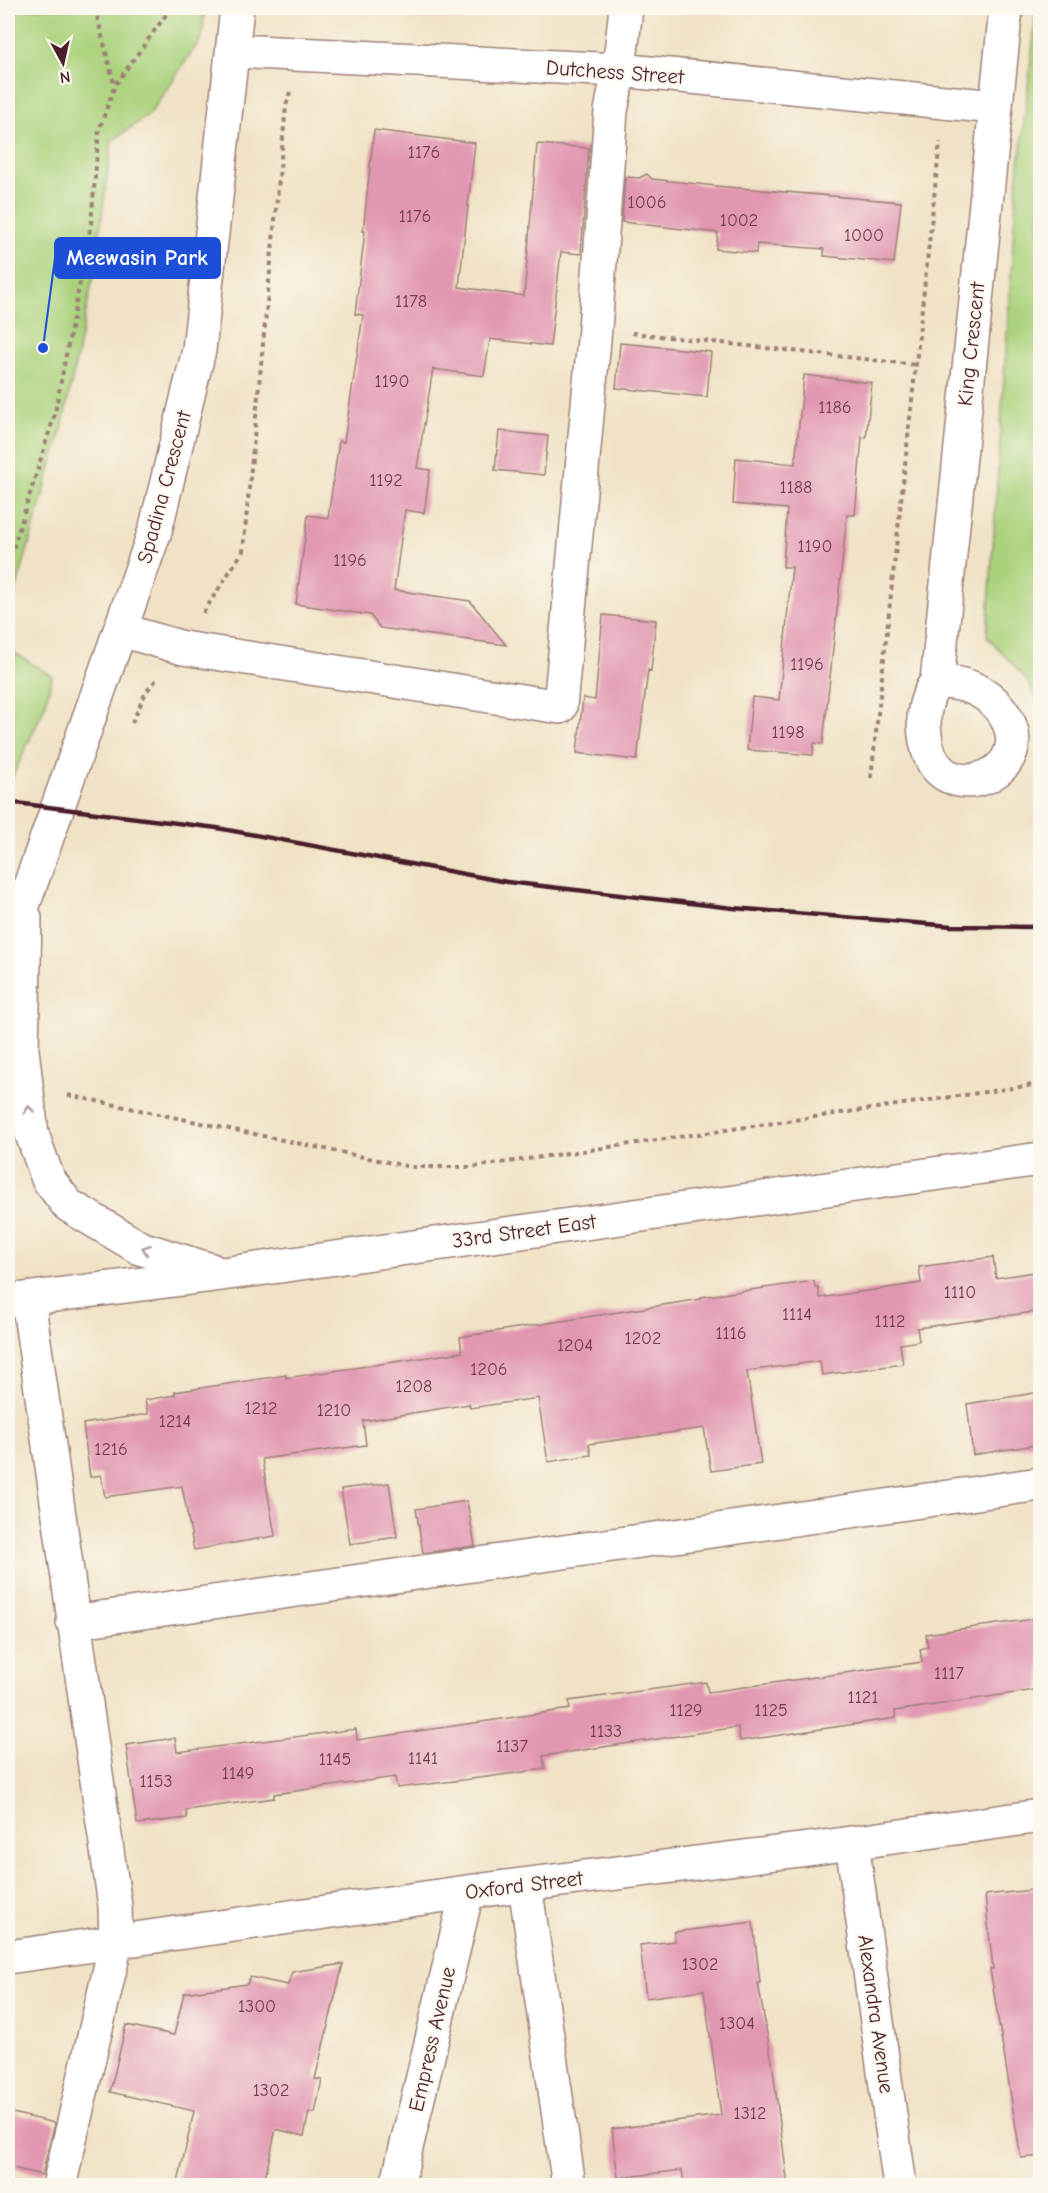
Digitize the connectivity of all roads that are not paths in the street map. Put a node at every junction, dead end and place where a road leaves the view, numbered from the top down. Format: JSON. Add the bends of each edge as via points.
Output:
{"nodes":[{"id":1,"x":237,"y":8,"type":"edge"},
{"id":2,"x":626,"y":8,"type":"edge"},
{"id":3,"x":1006,"y":8,"type":"edge"},
{"id":4,"x":234,"y":51,"type":"junction"},
{"id":5,"x":619,"y":70,"type":"junction"},
{"id":6,"x":995,"y":107,"type":"junction"},
{"id":7,"x":121,"y":630,"type":"junction"},
{"id":8,"x":937,"y":681,"type":"dead end"},
{"id":9,"x":25,"y":902,"type":"junction"},
{"id":10,"x":8,"y":948,"type":"edge"},
{"id":11,"x":1041,"y":1159,"type":"edge"},
{"id":12,"x":222,"y":1274,"type":"junction"},
{"id":13,"x":18,"y":1300,"type":"edge"},
{"id":14,"x":1041,"y":1484,"type":"edge"},
{"id":15,"x":73,"y":1622,"type":"junction"},
{"id":16,"x":1041,"y":1816,"type":"edge"},
{"id":17,"x":852,"y":1843,"type":"junction"},
{"id":18,"x":525,"y":1885,"type":"junction"},
{"id":19,"x":467,"y":1892,"type":"junction"},
{"id":20,"x":116,"y":1943,"type":"junction"},
{"id":21,"x":8,"y":1957,"type":"edge"},
{"id":22,"x":59,"y":2186,"type":"edge"},
{"id":23,"x":398,"y":2186,"type":"edge"},
{"id":24,"x":568,"y":2186,"type":"edge"},
{"id":25,"x":900,"y":2186,"type":"edge"}],
"edges":[{"from":1,"to":4,"type":"street","name":"Spadina Crescent"},
{"from":2,"to":5,"type":"street"},
{"from":3,"to":6,"type":"street","name":"King Crescent"},
{"from":4,"to":5,"type":"street","name":"Dutchess Street"},
{"from":4,"to":7,"type":"street","name":"Spadina Crescent","via":[[199,350],[155,531]]},
{"from":5,"to":6,"type":"street","name":"Dutchess Street"},
{"from":5,"to":7,"type":"street","via":[[611,111],[596,329],[560,707],[183,648]]},
{"from":6,"to":8,"type":"street","name":"King Crescent"},
{"from":7,"to":9,"type":"street","name":"Spadina Crescent"},
{"from":9,"to":10,"type":"street","name":"Spadina Crescent"},
{"from":12,"to":9,"type":"street","one_way":true,"via":[[140,1248],[68,1205],[48,1179],[32,1134],[22,1050]]},
{"from":11,"to":12,"type":"street","name":"33rd Street East"},
{"from":12,"to":13,"type":"street","name":"33rd Street East"},
{"from":13,"to":15,"type":"street"},
{"from":14,"to":15,"type":"street"},
{"from":15,"to":20,"type":"street","via":[[115,1906]]},
{"from":16,"to":17,"type":"street","name":"Oxford Street"},
{"from":17,"to":18,"type":"street","name":"Oxford Street"},
{"from":17,"to":25,"type":"street","name":"Alexandra Avenue"},
{"from":18,"to":19,"type":"street","name":"Oxford Street"},
{"from":18,"to":24,"type":"street"},
{"from":19,"to":20,"type":"street","name":"Oxford Street"},
{"from":19,"to":23,"type":"street","name":"Empress Avenue"},
{"from":20,"to":21,"type":"street","name":"Oxford Street"},
{"from":20,"to":22,"type":"street"}]}
